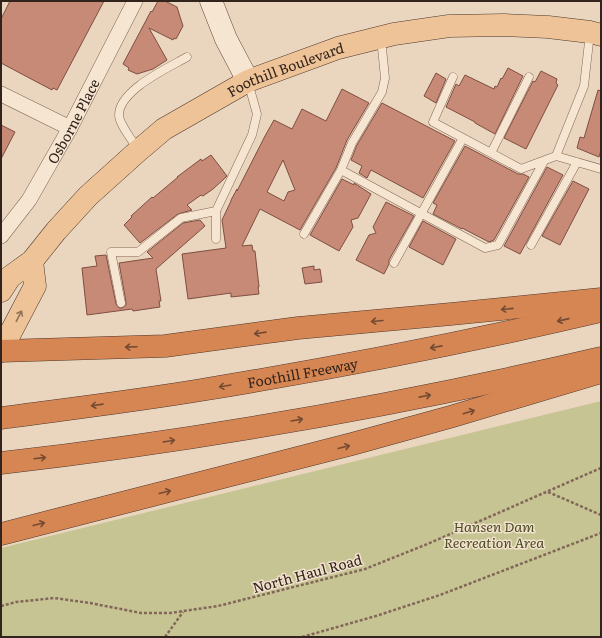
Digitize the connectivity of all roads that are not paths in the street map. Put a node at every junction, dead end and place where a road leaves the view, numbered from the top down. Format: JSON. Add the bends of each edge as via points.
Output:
{"nodes":[{"id":1,"x":135,"y":1,"type":"edge"},
{"id":2,"x":211,"y":1,"type":"edge"},
{"id":3,"x":596,"y":34,"type":"edge"},
{"id":4,"x":381,"y":37,"type":"junction"},
{"id":5,"x":187,"y":57,"type":"dead end"},
{"id":6,"x":453,"y":77,"type":"dead end"},
{"id":7,"x":529,"y":77,"type":"dead end"},
{"id":8,"x":248,"y":81,"type":"junction"},
{"id":9,"x":1,"y":94,"type":"edge"},
{"id":10,"x":70,"y":128,"type":"junction"},
{"id":11,"x":463,"y":138,"type":"junction"},
{"id":12,"x":138,"y":150,"type":"junction"},
{"id":13,"x":491,"y":153,"type":"junction"},
{"id":14,"x":556,"y":156,"type":"junction"},
{"id":15,"x":544,"y":161,"type":"junction"},
{"id":16,"x":577,"y":162,"type":"junction"},
{"id":17,"x":601,"y":168,"type":"edge"},
{"id":18,"x":341,"y":170,"type":"junction"},
{"id":19,"x":216,"y":210,"type":"junction"},
{"id":20,"x":420,"y":214,"type":"junction"},
{"id":21,"x":304,"y":234,"type":"dead end"},
{"id":22,"x":1,"y":236,"type":"edge"},
{"id":23,"x":216,"y":239,"type":"dead end"},
{"id":24,"x":531,"y":246,"type":"dead end"},
{"id":25,"x":32,"y":261,"type":"junction"},
{"id":26,"x":394,"y":263,"type":"dead end"},
{"id":27,"x":1,"y":291,"type":"edge"},
{"id":28,"x":601,"y":299,"type":"edge"},
{"id":29,"x":121,"y":303,"type":"dead end"},
{"id":30,"x":601,"y":311,"type":"edge"},
{"id":31,"x":1,"y":351,"type":"edge"},
{"id":32,"x":601,"y":358,"type":"edge"},
{"id":33,"x":601,"y":372,"type":"edge"},
{"id":34,"x":1,"y":418,"type":"edge"},
{"id":35,"x":1,"y":463,"type":"edge"},
{"id":36,"x":1,"y":534,"type":"edge"}],
"edges":[{"from":1,"to":10,"type":"street","name":"Osborne Place"},
{"from":2,"to":8,"type":"main road","via":[[226,39]]},
{"from":3,"to":4,"type":"main road","name":"Foothill Boulevard","via":[[548,27],[504,25],[449,26]]},
{"from":3,"to":14,"type":"lane","via":[[584,86]]},
{"from":4,"to":8,"type":"main road","name":"Foothill Boulevard","via":[[338,48]]},
{"from":4,"to":18,"type":"lane","via":[[385,78],[382,92],[352,143]]},
{"from":5,"to":12,"type":"lane","via":[[137,87],[122,102],[120,120]]},
{"from":6,"to":11,"type":"lane","via":[[433,122]]},
{"from":7,"to":13,"type":"lane"},
{"from":8,"to":12,"type":"main road","name":"Foothill Boulevard","via":[[164,129]]},
{"from":8,"to":19,"type":"lane","via":[[257,114],[252,135]]},
{"from":9,"to":10,"type":"street"},
{"from":10,"to":22,"type":"street","name":"Osborne Place","via":[[29,200]]},
{"from":11,"to":13,"type":"lane"},
{"from":11,"to":20,"type":"lane"},
{"from":12,"to":25,"type":"main road","name":"Foothill Boulevard","via":[[88,196]]},
{"from":13,"to":15,"type":"lane","via":[[521,169]]},
{"from":14,"to":15,"type":"lane"},
{"from":14,"to":16,"type":"lane"},
{"from":15,"to":20,"type":"lane","via":[[498,245],[485,248]]},
{"from":16,"to":17,"type":"lane"},
{"from":16,"to":24,"type":"lane"},
{"from":18,"to":20,"type":"lane"},
{"from":18,"to":21,"type":"lane"},
{"from":19,"to":23,"type":"lane"},
{"from":19,"to":29,"type":"lane","via":[[181,218],[138,252],[111,252]]},
{"from":20,"to":26,"type":"lane"},
{"from":25,"to":27,"type":"main road","name":"Foothill Boulevard","via":[[10,277]]},
{"from":31,"to":25,"type":"main road","one_way":true,"via":[[35,286]]},
{"from":28,"to":31,"type":"highway","one_way":true,"via":[[298,328],[165,346]]},
{"from":30,"to":34,"type":"highway","name":"Foothill Freeway","one_way":true,"via":[[474,340],[269,379]]},
{"from":35,"to":32,"type":"highway","one_way":true,"via":[[137,446],[277,424]]},
{"from":36,"to":33,"type":"highway","one_way":true,"via":[[450,418]]}]}
